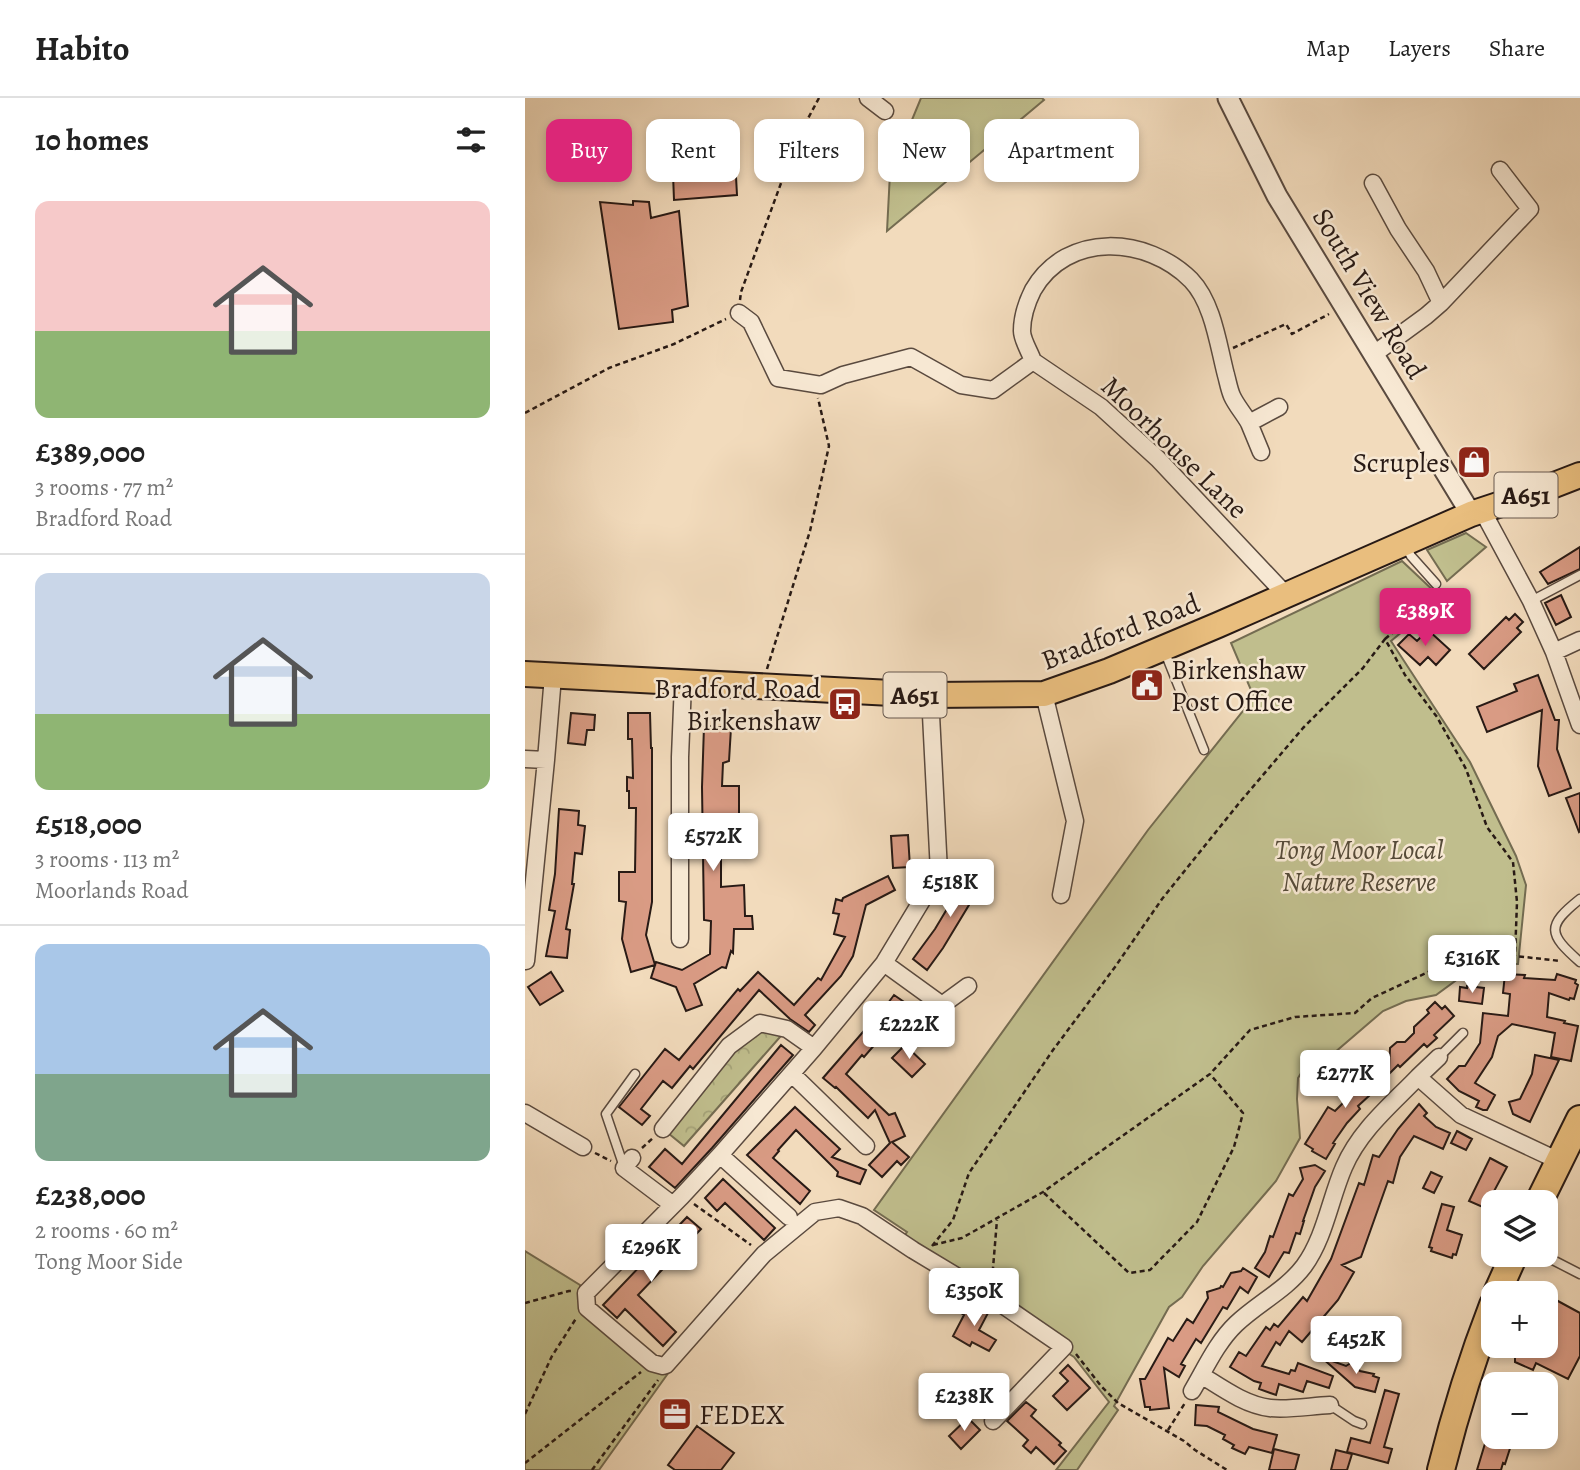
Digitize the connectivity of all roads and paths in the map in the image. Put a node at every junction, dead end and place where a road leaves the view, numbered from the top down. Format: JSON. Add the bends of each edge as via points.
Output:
{"nodes":[{"id":1,"x":819,"y":98,"type":"edge"},
{"id":2,"x":868,"y":98,"type":"edge"},
{"id":3,"x":1228,"y":98,"type":"edge"},
{"id":4,"x":885,"y":111,"type":"dead end"},
{"id":5,"x":1500,"y":170,"type":"dead end"},
{"id":6,"x":1373,"y":183,"type":"dead end"},
{"id":7,"x":1441,"y":303,"type":"junction"},
{"id":8,"x":1344,"y":305,"type":"junction"},
{"id":9,"x":739,"y":313,"type":"junction"},
{"id":10,"x":1220,"y":354,"type":"junction"},
{"id":11,"x":1374,"y":354,"type":"junction"},
{"id":12,"x":1033,"y":361,"type":"junction"},
{"id":13,"x":815,"y":384,"type":"junction"},
{"id":14,"x":1279,"y":407,"type":"dead end"},
{"id":15,"x":525,"y":413,"type":"edge"},
{"id":16,"x":1249,"y":423,"type":"junction"},
{"id":17,"x":1261,"y":452,"type":"dead end"},
{"id":18,"x":1580,"y":475,"type":"edge"},
{"id":19,"x":1476,"y":512,"type":"junction"},
{"id":20,"x":1403,"y":543,"type":"junction"},
{"id":21,"x":1580,"y":575,"type":"edge"},
{"id":22,"x":1436,"y":584,"type":"joint"},
{"id":23,"x":1287,"y":596,"type":"junction"},
{"id":24,"x":1531,"y":601,"type":"junction"},
{"id":25,"x":1385,"y":639,"type":"junction"},
{"id":26,"x":1580,"y":640,"type":"edge"},
{"id":27,"x":1163,"y":648,"type":"junction"},
{"id":28,"x":1554,"y":652,"type":"junction"},
{"id":29,"x":525,"y":674,"type":"edge"},
{"id":30,"x":553,"y":676,"type":"junction"},
{"id":31,"x":683,"y":683,"type":"junction"},
{"id":32,"x":762,"y":687,"type":"junction"},
{"id":33,"x":1044,"y":694,"type":"junction"},
{"id":34,"x":930,"y":695,"type":"junction"},
{"id":35,"x":1580,"y":725,"type":"edge"},
{"id":36,"x":1204,"y":750,"type":"dead end"},
{"id":37,"x":525,"y":758,"type":"edge"},
{"id":38,"x":546,"y":760,"type":"junction"},
{"id":39,"x":1061,"y":895,"type":"dead end"},
{"id":40,"x":1580,"y":900,"type":"edge"},
{"id":41,"x":680,"y":939,"type":"dead end"},
{"id":42,"x":526,"y":952,"type":"edge"},
{"id":43,"x":1515,"y":956,"type":"junction"},
{"id":44,"x":1561,"y":961,"type":"dead end"},
{"id":45,"x":884,"y":962,"type":"junction"},
{"id":46,"x":1580,"y":962,"type":"edge"},
{"id":47,"x":968,"y":986,"type":"dead end"},
{"id":48,"x":942,"y":1005,"type":"junction"},
{"id":49,"x":937,"y":1032,"type":"dead end"},
{"id":50,"x":1463,"y":1033,"type":"dead end"},
{"id":51,"x":814,"y":1048,"type":"junction"},
{"id":52,"x":1439,"y":1057,"type":"joint"},
{"id":53,"x":635,"y":1073,"type":"dead end"},
{"id":54,"x":792,"y":1074,"type":"junction"},
{"id":55,"x":1210,"y":1074,"type":"junction"},
{"id":56,"x":1418,"y":1077,"type":"junction"},
{"id":57,"x":525,"y":1113,"type":"edge"},
{"id":58,"x":1580,"y":1119,"type":"edge"},
{"id":59,"x":663,"y":1129,"type":"joint"},
{"id":60,"x":866,"y":1146,"type":"dead end"},
{"id":61,"x":583,"y":1147,"type":"joint"},
{"id":62,"x":720,"y":1156,"type":"junction"},
{"id":63,"x":1559,"y":1161,"type":"junction"},
{"id":64,"x":628,"y":1163,"type":"junction"},
{"id":65,"x":1545,"y":1190,"type":"edge"},
{"id":66,"x":1043,"y":1192,"type":"junction"},
{"id":67,"x":678,"y":1200,"type":"junction"},
{"id":68,"x":789,"y":1217,"type":"dead end"},
{"id":69,"x":997,"y":1219,"type":"junction"},
{"id":70,"x":932,"y":1245,"type":"junction"},
{"id":71,"x":912,"y":1250,"type":"junction"},
{"id":72,"x":764,"y":1254,"type":"junction"},
{"id":73,"x":1558,"y":1263,"type":"edge"},
{"id":74,"x":1580,"y":1274,"type":"edge"},
{"id":75,"x":991,"y":1297,"type":"junction"},
{"id":76,"x":587,"y":1300,"type":"junction"},
{"id":77,"x":525,"y":1303,"type":"edge"},
{"id":78,"x":1481,"y":1337,"type":"edge"},
{"id":79,"x":1064,"y":1347,"type":"junction"},
{"id":80,"x":659,"y":1364,"type":"junction"},
{"id":81,"x":1201,"y":1375,"type":"junction"},
{"id":82,"x":1192,"y":1391,"type":"joint"},
{"id":83,"x":1330,"y":1405,"type":"joint"},
{"id":84,"x":525,"y":1414,"type":"edge"},
{"id":85,"x":993,"y":1421,"type":"dead end"},
{"id":86,"x":1362,"y":1424,"type":"dead end"},
{"id":87,"x":1168,"y":1431,"type":"junction"},
{"id":88,"x":525,"y":1463,"type":"edge"},
{"id":89,"x":592,"y":1470,"type":"edge"},
{"id":90,"x":1227,"y":1470,"type":"edge"},
{"id":91,"x":1441,"y":1470,"type":"edge"}],
"edges":[{"from":1,"to":9,"type":"path","via":[[798,137],[741,292]]},
{"from":2,"to":4,"type":"street"},
{"from":3,"to":8,"type":"street","name":"South View Road","via":[[1277,196]]},
{"from":5,"to":7,"type":"street","via":[[1530,209]]},
{"from":6,"to":7,"type":"street"},
{"from":7,"to":11,"type":"street"},
{"from":8,"to":10,"type":"path","via":[[1292,334],[1286,324]]},
{"from":8,"to":11,"type":"street","name":"South View Road"},
{"from":9,"to":13,"type":"street","via":[[751,322],[778,379]]},
{"from":9,"to":15,"type":"path","via":[[609,368]]},
{"from":10,"to":12,"type":"street","via":[[1207,303],[1191,281],[1145,252],[1110,246],[1080,250],[1056,262],[1039,279],[1027,302],[1022,332]]},
{"from":10,"to":16,"type":"street","via":[[1231,394]]},
{"from":11,"to":19,"type":"street","name":"South View Road"},
{"from":12,"to":13,"type":"street","via":[[993,390],[961,385],[911,356],[821,386]]},
{"from":12,"to":23,"type":"street","name":"Moorhouse Lane","via":[[1101,407],[1139,441]]},
{"from":13,"to":32,"type":"path","via":[[829,446],[810,531]]},
{"from":14,"to":16,"type":"street"},
{"from":16,"to":17,"type":"street"},
{"from":18,"to":19,"type":"main road","name":"Bradford Road","number":"A651"},
{"from":19,"to":20,"type":"main road","name":"Bradford Road","number":"A651"},
{"from":19,"to":24,"type":"street"},
{"from":20,"to":22,"type":"lane"},
{"from":20,"to":23,"type":"main road","name":"Bradford Road","number":"A651"},
{"from":21,"to":24,"type":"lane"},
{"from":22,"to":25,"type":"path","via":[[1430,601]]},
{"from":23,"to":27,"type":"main road","name":"Bradford Road","number":"A651"},
{"from":24,"to":28,"type":"street"},
{"from":25,"to":43,"type":"path","via":[[1437,717],[1466,769],[1487,827],[1513,862]]},
{"from":25,"to":70,"type":"path","via":[[1303,728],[1162,898],[969,1173],[953,1220]]},
{"from":26,"to":28,"type":"street"},
{"from":27,"to":33,"type":"main road","name":"Bradford Road","number":"A651"},
{"from":27,"to":36,"type":"lane"},
{"from":28,"to":35,"type":"street"},
{"from":29,"to":30,"type":"main road","name":"Bradford Road","number":"A651"},
{"from":30,"to":31,"type":"main road","name":"Bradford Road","number":"A651"},
{"from":30,"to":38,"type":"street"},
{"from":31,"to":32,"type":"main road","name":"Bradford Road","number":"A651"},
{"from":31,"to":41,"type":"street"},
{"from":32,"to":34,"type":"main road","name":"Bradford Road","number":"A651"},
{"from":33,"to":34,"type":"main road","name":"Bradford Road","number":"A651"},
{"from":33,"to":39,"type":"street","via":[[1075,821]]},
{"from":34,"to":45,"type":"street","via":[[939,872]]},
{"from":37,"to":38,"type":"street"},
{"from":38,"to":42,"type":"street"},
{"from":40,"to":46,"type":"lane","via":[[1562,914],[1555,934]]},
{"from":43,"to":44,"type":"path"},
{"from":43,"to":55,"type":"path","via":[[1437,968],[1372,998],[1355,1013],[1295,1017],[1250,1030]]},
{"from":45,"to":48,"type":"street"},
{"from":45,"to":51,"type":"street"},
{"from":47,"to":48,"type":"street"},
{"from":48,"to":49,"type":"street"},
{"from":50,"to":52,"type":"lane"},
{"from":51,"to":54,"type":"street"},
{"from":51,"to":59,"type":"street","via":[[787,1029],[760,1023],[729,1046]]},
{"from":52,"to":56,"type":"street"},
{"from":53,"to":64,"type":"lane","via":[[606,1114]]},
{"from":54,"to":60,"type":"street"},
{"from":54,"to":62,"type":"street"},
{"from":55,"to":66,"type":"path"},
{"from":55,"to":66,"type":"path","via":[[1243,1113],[1234,1147],[1197,1222],[1150,1270],[1129,1273]]},
{"from":56,"to":63,"type":"street","via":[[1461,1115]]},
{"from":56,"to":81,"type":"street","via":[[1355,1147],[1304,1265],[1231,1328]]},
{"from":57,"to":61,"type":"street","via":[[545,1116]]},
{"from":58,"to":63,"type":"highway"},
{"from":59,"to":64,"type":"path"},
{"from":61,"to":64,"type":"path"},
{"from":62,"to":67,"type":"street"},
{"from":62,"to":68,"type":"street"},
{"from":63,"to":65,"type":"highway"},
{"from":64,"to":67,"type":"street"},
{"from":66,"to":69,"type":"path"},
{"from":67,"to":72,"type":"path"},
{"from":67,"to":76,"type":"street"},
{"from":69,"to":70,"type":"path","via":[[962,1238]]},
{"from":69,"to":75,"type":"path"},
{"from":70,"to":71,"type":"path"},
{"from":71,"to":72,"type":"street","via":[[862,1216],[839,1208],[815,1212]]},
{"from":71,"to":75,"type":"street"},
{"from":72,"to":80,"type":"street"},
{"from":73,"to":74,"type":"lane"},
{"from":75,"to":79,"type":"street"},
{"from":76,"to":77,"type":"path","via":[[569,1291]]},
{"from":76,"to":80,"type":"street"},
{"from":76,"to":84,"type":"path","via":[[552,1356]]},
{"from":78,"to":91,"type":"highway"},
{"from":79,"to":85,"type":"street"},
{"from":79,"to":87,"type":"path","via":[[1073,1350],[1118,1403]]},
{"from":80,"to":88,"type":"path"},
{"from":80,"to":89,"type":"path","via":[[662,1375]]},
{"from":81,"to":82,"type":"street"},
{"from":81,"to":83,"type":"street","via":[[1257,1405]]},
{"from":82,"to":87,"type":"path"},
{"from":83,"to":86,"type":"lane"},
{"from":87,"to":90,"type":"path"}]}
